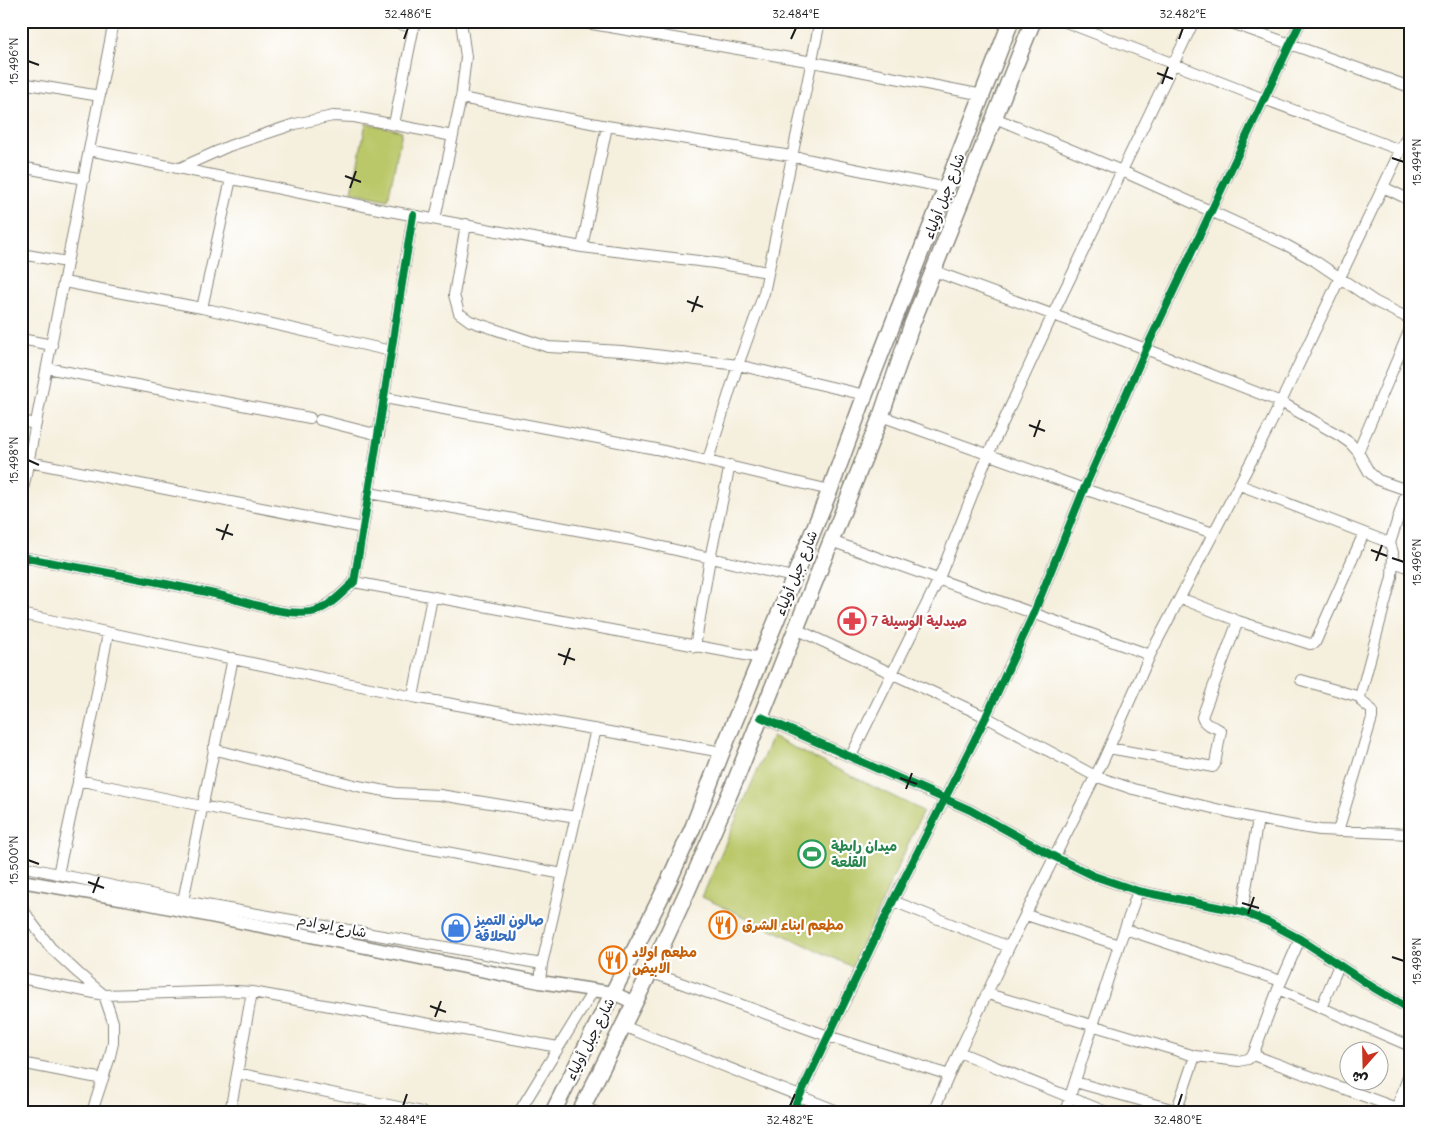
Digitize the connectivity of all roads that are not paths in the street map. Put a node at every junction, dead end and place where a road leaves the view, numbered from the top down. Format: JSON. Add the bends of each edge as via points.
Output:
{"nodes":[{"id":1,"x":114,"y":21,"type":"edge"},
{"id":2,"x":385,"y":21,"type":"edge"},
{"id":3,"x":460,"y":21,"type":"edge"},
{"id":4,"x":576,"y":21,"type":"edge"},
{"id":5,"x":820,"y":21,"type":"edge"},
{"id":6,"x":1011,"y":21,"type":"edge"},
{"id":7,"x":1033,"y":21,"type":"edge"},
{"id":8,"x":1063,"y":21,"type":"edge"},
{"id":9,"x":1194,"y":21,"type":"edge"},
{"id":10,"x":1226,"y":21,"type":"edge"},
{"id":11,"x":1300,"y":21,"type":"edge"},
{"id":12,"x":414,"y":24,"type":"edge"},
{"id":13,"x":1289,"y":45,"type":"junction"},
{"id":14,"x":813,"y":62,"type":"junction"},
{"id":15,"x":1174,"y":65,"type":"junction"},
{"id":16,"x":21,"y":83,"type":"edge"},
{"id":17,"x":1410,"y":87,"type":"edge"},
{"id":18,"x":982,"y":95,"type":"junction"},
{"id":19,"x":100,"y":96,"type":"junction"},
{"id":20,"x":462,"y":98,"type":"junction"},
{"id":21,"x":1264,"y":99,"type":"junction"},
{"id":22,"x":995,"y":118,"type":"junction"},
{"id":23,"x":394,"y":124,"type":"junction"},
{"id":24,"x":608,"y":126,"type":"junction"},
{"id":25,"x":1410,"y":130,"type":"edge"},
{"id":26,"x":453,"y":136,"type":"junction"},
{"id":27,"x":89,"y":150,"type":"junction"},
{"id":28,"x":1400,"y":150,"type":"junction"},
{"id":29,"x":791,"y":156,"type":"junction"},
{"id":30,"x":21,"y":167,"type":"edge"},
{"id":31,"x":180,"y":168,"type":"junction"},
{"id":32,"x":1122,"y":171,"type":"junction"},
{"id":33,"x":84,"y":179,"type":"junction"},
{"id":34,"x":231,"y":179,"type":"junction"},
{"id":35,"x":1383,"y":187,"type":"junction"},
{"id":36,"x":947,"y":188,"type":"junction"},
{"id":37,"x":1410,"y":200,"type":"edge"},
{"id":38,"x":1211,"y":211,"type":"junction"},
{"id":39,"x":413,"y":215,"type":"junction"},
{"id":40,"x":436,"y":219,"type":"junction"},
{"id":41,"x":466,"y":224,"type":"junction"},
{"id":42,"x":582,"y":247,"type":"junction"},
{"id":43,"x":21,"y":254,"type":"edge"},
{"id":44,"x":67,"y":262,"type":"junction"},
{"id":45,"x":934,"y":271,"type":"junction"},
{"id":46,"x":768,"y":272,"type":"junction"},
{"id":47,"x":1340,"y":278,"type":"junction"},
{"id":48,"x":64,"y":282,"type":"junction"},
{"id":49,"x":202,"y":308,"type":"junction"},
{"id":50,"x":1053,"y":314,"type":"junction"},
{"id":51,"x":1410,"y":319,"type":"edge"},
{"id":52,"x":1410,"y":328,"type":"edge"},
{"id":53,"x":21,"y":339,"type":"edge"},
{"id":54,"x":52,"y":345,"type":"junction"},
{"id":55,"x":1146,"y":349,"type":"junction"},
{"id":56,"x":391,"y":351,"type":"junction"},
{"id":57,"x":738,"y":365,"type":"junction"},
{"id":58,"x":47,"y":368,"type":"junction"},
{"id":59,"x":865,"y":395,"type":"junction"},
{"id":60,"x":385,"y":398,"type":"junction"},
{"id":61,"x":1281,"y":402,"type":"junction"},
{"id":62,"x":881,"y":416,"type":"junction"},
{"id":63,"x":21,"y":421,"type":"edge"},
{"id":64,"x":36,"y":424,"type":"junction"},
{"id":65,"x":379,"y":435,"type":"junction"},
{"id":66,"x":1358,"y":452,"type":"junction"},
{"id":67,"x":988,"y":454,"type":"junction"},
{"id":68,"x":708,"y":460,"type":"junction"},
{"id":69,"x":29,"y":462,"type":"junction"},
{"id":70,"x":730,"y":465,"type":"junction"},
{"id":71,"x":1240,"y":485,"type":"junction"},
{"id":72,"x":1409,"y":488,"type":"edge"},
{"id":73,"x":1084,"y":489,"type":"junction"},
{"id":74,"x":830,"y":490,"type":"junction"},
{"id":75,"x":369,"y":493,"type":"junction"},
{"id":76,"x":21,"y":500,"type":"edge"},
{"id":77,"x":363,"y":528,"type":"junction"},
{"id":78,"x":1213,"y":532,"type":"junction"},
{"id":79,"x":1364,"y":533,"type":"junction"},
{"id":80,"x":831,"y":542,"type":"junction"},
{"id":81,"x":1390,"y":543,"type":"junction"},
{"id":82,"x":21,"y":557,"type":"edge"},
{"id":83,"x":710,"y":558,"type":"junction"},
{"id":84,"x":1394,"y":562,"type":"junction"},
{"id":85,"x":1410,"y":568,"type":"edge"},
{"id":86,"x":794,"y":577,"type":"junction"},
{"id":87,"x":938,"y":580,"type":"junction"},
{"id":88,"x":354,"y":582,"type":"junction"},
{"id":89,"x":432,"y":597,"type":"junction"},
{"id":90,"x":1180,"y":598,"type":"junction"},
{"id":91,"x":21,"y":614,"type":"edge"},
{"id":92,"x":1033,"y":615,"type":"junction"},
{"id":93,"x":1238,"y":621,"type":"junction"},
{"id":94,"x":796,"y":629,"type":"junction"},
{"id":95,"x":108,"y":633,"type":"junction"},
{"id":96,"x":695,"y":647,"type":"junction"},
{"id":97,"x":1150,"y":655,"type":"junction"},
{"id":98,"x":233,"y":658,"type":"junction"},
{"id":99,"x":761,"y":658,"type":"junction"},
{"id":100,"x":893,"y":673,"type":"junction"},
{"id":101,"x":1301,"y":680,"type":"dead end"},
{"id":102,"x":1360,"y":696,"type":"junction"},
{"id":103,"x":413,"y":697,"type":"junction"},
{"id":104,"x":761,"y":716,"type":"junction"},
{"id":105,"x":986,"y":717,"type":"junction"},
{"id":106,"x":596,"y":730,"type":"junction"},
{"id":107,"x":213,"y":748,"type":"junction"},
{"id":108,"x":1109,"y":748,"type":"junction"},
{"id":109,"x":722,"y":752,"type":"junction"},
{"id":110,"x":851,"y":756,"type":"junction"},
{"id":111,"x":1095,"y":776,"type":"junction"},
{"id":112,"x":78,"y":780,"type":"junction"},
{"id":113,"x":944,"y":798,"type":"junction"},
{"id":114,"x":202,"y":806,"type":"junction"},
{"id":115,"x":576,"y":817,"type":"junction"},
{"id":116,"x":1258,"y":819,"type":"junction"},
{"id":117,"x":1338,"y":831,"type":"junction"},
{"id":118,"x":1410,"y":834,"type":"edge"},
{"id":119,"x":1055,"y":857,"type":"junction"},
{"id":120,"x":21,"y":866,"type":"edge"},
{"id":121,"x":58,"y":874,"type":"junction"},
{"id":122,"x":562,"y":874,"type":"junction"},
{"id":123,"x":21,"y":881,"type":"edge"},
{"id":124,"x":1138,"y":891,"type":"junction"},
{"id":125,"x":183,"y":901,"type":"junction"},
{"id":126,"x":893,"y":901,"type":"junction"},
{"id":127,"x":21,"y":906,"type":"edge"},
{"id":128,"x":1242,"y":912,"type":"junction"},
{"id":129,"x":1026,"y":915,"type":"junction"},
{"id":130,"x":1126,"y":929,"type":"junction"},
{"id":131,"x":1300,"y":939,"type":"junction"},
{"id":132,"x":1119,"y":945,"type":"junction"},
{"id":133,"x":1009,"y":947,"type":"junction"},
{"id":134,"x":542,"y":964,"type":"junction"},
{"id":135,"x":1339,"y":965,"type":"junction"},
{"id":136,"x":650,"y":972,"type":"junction"},
{"id":137,"x":21,"y":978,"type":"edge"},
{"id":138,"x":540,"y":982,"type":"junction"},
{"id":139,"x":1280,"y":985,"type":"junction"},
{"id":140,"x":593,"y":991,"type":"junction"},
{"id":141,"x":252,"y":992,"type":"junction"},
{"id":142,"x":613,"y":993,"type":"junction"},
{"id":143,"x":988,"y":994,"type":"junction"},
{"id":144,"x":104,"y":995,"type":"junction"},
{"id":145,"x":635,"y":1003,"type":"junction"},
{"id":146,"x":1321,"y":1008,"type":"junction"},
{"id":147,"x":1410,"y":1008,"type":"edge"},
{"id":148,"x":1093,"y":1025,"type":"junction"},
{"id":149,"x":623,"y":1026,"type":"junction"},
{"id":150,"x":828,"y":1036,"type":"junction"},
{"id":151,"x":1410,"y":1046,"type":"edge"},
{"id":152,"x":558,"y":1047,"type":"junction"},
{"id":153,"x":959,"y":1052,"type":"junction"},
{"id":154,"x":1253,"y":1055,"type":"junction"},
{"id":155,"x":1195,"y":1056,"type":"junction"},
{"id":156,"x":21,"y":1063,"type":"edge"},
{"id":157,"x":1410,"y":1072,"type":"edge"},
{"id":158,"x":237,"y":1073,"type":"junction"},
{"id":159,"x":949,"y":1075,"type":"junction"},
{"id":160,"x":103,"y":1080,"type":"junction"},
{"id":161,"x":1075,"y":1082,"type":"junction"},
{"id":162,"x":800,"y":1095,"type":"junction"},
{"id":163,"x":1070,"y":1098,"type":"junction"},
{"id":164,"x":586,"y":1110,"type":"edge"},
{"id":165,"x":1178,"y":1111,"type":"edge"},
{"id":166,"x":1399,"y":1111,"type":"edge"},
{"id":167,"x":92,"y":1112,"type":"edge"},
{"id":168,"x":230,"y":1112,"type":"edge"},
{"id":169,"x":422,"y":1112,"type":"edge"},
{"id":170,"x":520,"y":1112,"type":"edge"},
{"id":171,"x":553,"y":1112,"type":"edge"},
{"id":172,"x":792,"y":1112,"type":"edge"},
{"id":173,"x":840,"y":1112,"type":"edge"},
{"id":174,"x":933,"y":1112,"type":"edge"},
{"id":175,"x":1065,"y":1112,"type":"edge"},
{"id":176,"x":1106,"y":1112,"type":"edge"}],
"edges":[{"from":1,"to":19,"type":"street"},
{"from":2,"to":12,"type":"street"},
{"from":3,"to":20,"type":"street","via":[[466,57]]},
{"from":4,"to":14,"type":"street"},
{"from":5,"to":14,"type":"street"},
{"from":6,"to":18,"type":"main road","name":"شارع جبل أولياء"},
{"from":7,"to":22,"type":"main road","name":"شارع جبل أولياء"},
{"from":8,"to":15,"type":"street"},
{"from":9,"to":15,"type":"street"},
{"from":10,"to":13,"type":"street"},
{"from":11,"to":13,"type":"street"},
{"from":12,"to":23,"type":"street"},
{"from":13,"to":17,"type":"street"},
{"from":13,"to":21,"type":"street"},
{"from":14,"to":18,"type":"street"},
{"from":14,"to":29,"type":"street"},
{"from":15,"to":21,"type":"street"},
{"from":15,"to":32,"type":"street"},
{"from":16,"to":19,"type":"street"},
{"from":18,"to":36,"type":"main road","name":"شارع جبل أولياء"},
{"from":19,"to":27,"type":"street"},
{"from":20,"to":24,"type":"street"},
{"from":20,"to":26,"type":"street"},
{"from":21,"to":28,"type":"street"},
{"from":21,"to":38,"type":"street"},
{"from":22,"to":32,"type":"street"},
{"from":22,"to":45,"type":"main road","name":"شارع جبل أولياء"},
{"from":23,"to":26,"type":"street"},
{"from":23,"to":31,"type":"street","via":[[354,117],[312,119],[228,146]]},
{"from":24,"to":29,"type":"street"},
{"from":24,"to":42,"type":"street"},
{"from":25,"to":28,"type":"street"},
{"from":26,"to":40,"type":"street"},
{"from":27,"to":31,"type":"street"},
{"from":27,"to":33,"type":"street"},
{"from":28,"to":35,"type":"street"},
{"from":29,"to":36,"type":"street"},
{"from":29,"to":46,"type":"street"},
{"from":30,"to":33,"type":"street"},
{"from":31,"to":34,"type":"street"},
{"from":32,"to":38,"type":"street"},
{"from":32,"to":50,"type":"street"},
{"from":33,"to":44,"type":"street"},
{"from":34,"to":39,"type":"street"},
{"from":34,"to":49,"type":"street"},
{"from":35,"to":37,"type":"street"},
{"from":35,"to":47,"type":"street"},
{"from":36,"to":59,"type":"main road","name":"شارع جبل أولياء"},
{"from":38,"to":47,"type":"street","via":[[1288,246]]},
{"from":38,"to":55,"type":"street"},
{"from":39,"to":40,"type":"street"},
{"from":39,"to":56,"type":"street"},
{"from":40,"to":41,"type":"street"},
{"from":41,"to":42,"type":"street"},
{"from":41,"to":57,"type":"street","via":[[454,294],[459,313],[470,321],[548,347],[622,351]]},
{"from":42,"to":46,"type":"street"},
{"from":43,"to":44,"type":"street"},
{"from":44,"to":48,"type":"street"},
{"from":45,"to":50,"type":"street"},
{"from":45,"to":62,"type":"main road","name":"شارع جبل أولياء"},
{"from":46,"to":57,"type":"street","via":[[764,293]]},
{"from":47,"to":51,"type":"street","via":[[1374,301]]},
{"from":47,"to":61,"type":"street"},
{"from":48,"to":49,"type":"street"},
{"from":48,"to":54,"type":"street"},
{"from":49,"to":56,"type":"street"},
{"from":50,"to":55,"type":"street"},
{"from":50,"to":67,"type":"street"},
{"from":52,"to":66,"type":"street"},
{"from":53,"to":54,"type":"street"},
{"from":54,"to":58,"type":"street"},
{"from":55,"to":61,"type":"street"},
{"from":55,"to":73,"type":"street"},
{"from":56,"to":60,"type":"street"},
{"from":57,"to":59,"type":"street"},
{"from":57,"to":68,"type":"street"},
{"from":58,"to":64,"type":"street"},
{"from":58,"to":65,"type":"street","via":[[315,419]]},
{"from":59,"to":74,"type":"main road","name":"شارع جبل أولياء"},
{"from":60,"to":65,"type":"street"},
{"from":60,"to":68,"type":"street"},
{"from":61,"to":66,"type":"street","via":[[1340,436]]},
{"from":61,"to":71,"type":"street"},
{"from":62,"to":67,"type":"street"},
{"from":62,"to":80,"type":"main road","name":"شارع جبل أولياء"},
{"from":63,"to":64,"type":"street"},
{"from":64,"to":69,"type":"street"},
{"from":65,"to":75,"type":"street"},
{"from":66,"to":72,"type":"street","via":[[1369,472],[1378,480]]},
{"from":67,"to":73,"type":"street"},
{"from":67,"to":87,"type":"street"},
{"from":68,"to":70,"type":"street"},
{"from":69,"to":76,"type":"street"},
{"from":69,"to":77,"type":"street"},
{"from":70,"to":74,"type":"street"},
{"from":70,"to":83,"type":"street"},
{"from":71,"to":78,"type":"street"},
{"from":71,"to":79,"type":"street"},
{"from":72,"to":81,"type":"street"},
{"from":73,"to":78,"type":"street"},
{"from":73,"to":92,"type":"street"},
{"from":74,"to":86,"type":"main road","name":"شارع جبل أولياء"},
{"from":75,"to":77,"type":"street"},
{"from":75,"to":83,"type":"street","via":[[632,540]]},
{"from":77,"to":88,"type":"street"},
{"from":78,"to":90,"type":"street"},
{"from":79,"to":81,"type":"street"},
{"from":79,"to":93,"type":"street","via":[[1315,643]]},
{"from":80,"to":87,"type":"street"},
{"from":80,"to":94,"type":"main road","name":"شارع جبل أولياء"},
{"from":81,"to":84,"type":"street"},
{"from":82,"to":88,"type":"street","via":[[219,595],[288,613],[313,612],[326,606]]},
{"from":83,"to":86,"type":"street"},
{"from":83,"to":96,"type":"street"},
{"from":84,"to":85,"type":"street"},
{"from":84,"to":102,"type":"street"},
{"from":86,"to":99,"type":"main road","name":"شارع جبل أولياء"},
{"from":87,"to":92,"type":"street"},
{"from":87,"to":100,"type":"street"},
{"from":88,"to":89,"type":"street"},
{"from":89,"to":96,"type":"street","via":[[620,630]]},
{"from":89,"to":103,"type":"street"},
{"from":90,"to":93,"type":"street"},
{"from":90,"to":97,"type":"street"},
{"from":91,"to":95,"type":"street"},
{"from":92,"to":97,"type":"street"},
{"from":92,"to":105,"type":"street"},
{"from":93,"to":108,"type":"street","via":[[1202,716],[1207,725],[1221,731],[1213,767]]},
{"from":94,"to":100,"type":"street"},
{"from":94,"to":104,"type":"main road","name":"شارع جبل أولياء"},
{"from":95,"to":98,"type":"street"},
{"from":95,"to":112,"type":"street"},
{"from":96,"to":99,"type":"street"},
{"from":97,"to":108,"type":"street"},
{"from":98,"to":103,"type":"street"},
{"from":98,"to":107,"type":"street"},
{"from":99,"to":109,"type":"main road","name":"شارع جبل أولياء"},
{"from":100,"to":105,"type":"street"},
{"from":100,"to":110,"type":"street"},
{"from":101,"to":102,"type":"street"},
{"from":102,"to":117,"type":"street","via":[[1372,710],[1372,718]]},
{"from":103,"to":106,"type":"street"},
{"from":104,"to":110,"type":"street"},
{"from":104,"to":136,"type":"main road","name":"شارع جبل أولياء","via":[[714,831]]},
{"from":105,"to":111,"type":"street"},
{"from":105,"to":113,"type":"street"},
{"from":106,"to":109,"type":"street"},
{"from":106,"to":115,"type":"street"},
{"from":107,"to":114,"type":"street"},
{"from":107,"to":115,"type":"street","via":[[358,786],[440,795]]},
{"from":108,"to":111,"type":"street"},
{"from":109,"to":142,"type":"main road","name":"شارع جبل أولياء","via":[[693,828]]},
{"from":110,"to":113,"type":"street"},
{"from":111,"to":116,"type":"street","via":[[1133,789]]},
{"from":111,"to":119,"type":"street"},
{"from":112,"to":114,"type":"street"},
{"from":112,"to":121,"type":"street"},
{"from":113,"to":119,"type":"street"},
{"from":113,"to":126,"type":"street"},
{"from":114,"to":122,"type":"street"},
{"from":114,"to":125,"type":"street"},
{"from":115,"to":122,"type":"street"},
{"from":116,"to":117,"type":"street"},
{"from":116,"to":128,"type":"street"},
{"from":117,"to":118,"type":"street"},
{"from":119,"to":124,"type":"street","via":[[1094,876]]},
{"from":119,"to":129,"type":"street"},
{"from":120,"to":121,"type":"street"},
{"from":121,"to":125,"type":"street"},
{"from":122,"to":134,"type":"street"},
{"from":123,"to":138,"type":"street","name":"شارع ابو ادم"},
{"from":124,"to":128,"type":"street"},
{"from":124,"to":130,"type":"street"},
{"from":125,"to":134,"type":"street"},
{"from":126,"to":133,"type":"street"},
{"from":126,"to":150,"type":"street"},
{"from":127,"to":144,"type":"street","via":[[51,948]]},
{"from":128,"to":131,"type":"street"},
{"from":129,"to":132,"type":"street"},
{"from":129,"to":133,"type":"street"},
{"from":130,"to":132,"type":"street"},
{"from":130,"to":139,"type":"street"},
{"from":131,"to":135,"type":"street"},
{"from":131,"to":139,"type":"street"},
{"from":132,"to":148,"type":"street"},
{"from":133,"to":143,"type":"street"},
{"from":134,"to":138,"type":"street"},
{"from":135,"to":146,"type":"street"},
{"from":135,"to":147,"type":"street"},
{"from":136,"to":145,"type":"main road","name":"شارع جبل أولياء"},
{"from":136,"to":150,"type":"street"},
{"from":137,"to":144,"type":"street"},
{"from":138,"to":140,"type":"street","name":"شارع ابو ادم"},
{"from":139,"to":146,"type":"street"},
{"from":139,"to":154,"type":"street"},
{"from":140,"to":142,"type":"street","name":"شارع ابو ادم"},
{"from":140,"to":152,"type":"street"},
{"from":141,"to":144,"type":"street"},
{"from":141,"to":152,"type":"street"},
{"from":141,"to":158,"type":"street"},
{"from":142,"to":145,"type":"street","name":"شارع ابو ادم"},
{"from":142,"to":171,"type":"main road","name":"شارع جبل أولياء"},
{"from":143,"to":148,"type":"street"},
{"from":143,"to":153,"type":"street"},
{"from":144,"to":160,"type":"street","via":[[113,1022],[112,1043]]},
{"from":145,"to":149,"type":"main road","name":"شارع جبل أولياء"},
{"from":146,"to":151,"type":"street"},
{"from":148,"to":155,"type":"street"},
{"from":148,"to":161,"type":"street"},
{"from":149,"to":162,"type":"street"},
{"from":149,"to":164,"type":"main road","name":"شارع جبل أولياء"},
{"from":150,"to":159,"type":"street"},
{"from":150,"to":162,"type":"street"},
{"from":152,"to":170,"type":"street"},
{"from":153,"to":159,"type":"street"},
{"from":153,"to":163,"type":"street"},
{"from":154,"to":155,"type":"street","via":[[1239,1061]]},
{"from":154,"to":166,"type":"street"},
{"from":155,"to":165,"type":"street"},
{"from":156,"to":160,"type":"street"},
{"from":157,"to":166,"type":"street"},
{"from":158,"to":168,"type":"street"},
{"from":158,"to":169,"type":"street"},
{"from":159,"to":174,"type":"street"},
{"from":160,"to":167,"type":"street"},
{"from":161,"to":163,"type":"street"},
{"from":161,"to":165,"type":"street"},
{"from":162,"to":172,"type":"street"},
{"from":162,"to":173,"type":"street"},
{"from":163,"to":175,"type":"street"},
{"from":163,"to":176,"type":"street"}]}
